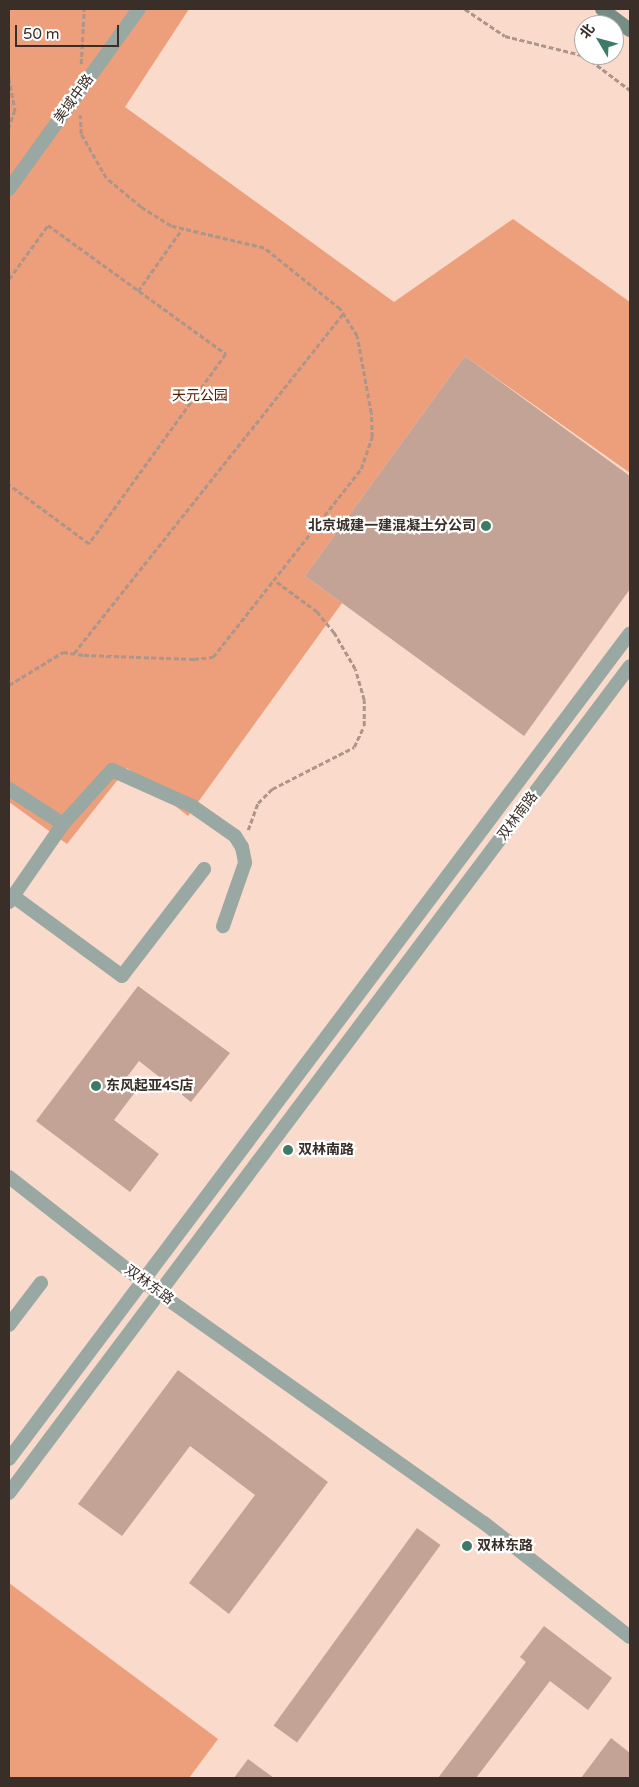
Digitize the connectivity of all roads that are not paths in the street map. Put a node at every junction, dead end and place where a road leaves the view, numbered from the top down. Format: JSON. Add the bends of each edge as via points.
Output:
{"nodes":[{"id":1,"x":140,"y":9,"type":"edge"},
{"id":2,"x":602,"y":9,"type":"edge"},
{"id":3,"x":630,"y":30,"type":"edge"},
{"id":4,"x":9,"y":189,"type":"edge"},
{"id":5,"x":630,"y":633,"type":"edge"},
{"id":6,"x":630,"y":666,"type":"edge"},
{"id":7,"x":9,"y":790,"type":"edge"},
{"id":8,"x":63,"y":824,"type":"junction"},
{"id":9,"x":204,"y":869,"type":"dead end"},
{"id":10,"x":11,"y":899,"type":"edge"},
{"id":11,"x":222,"y":926,"type":"dead end"},
{"id":12,"x":9,"y":1177,"type":"edge"},
{"id":13,"x":142,"y":1281,"type":"junction"},
{"id":14,"x":41,"y":1283,"type":"dead end"},
{"id":15,"x":159,"y":1292,"type":"junction"},
{"id":16,"x":9,"y":1325,"type":"edge"},
{"id":17,"x":9,"y":1459,"type":"edge"},
{"id":18,"x":9,"y":1493,"type":"edge"},
{"id":19,"x":630,"y":1637,"type":"edge"}],
"edges":[{"from":1,"to":4,"type":"street","name":"美域中路"},
{"from":2,"to":3,"type":"main road"},
{"from":5,"to":13,"type":"street","name":"双林南路"},
{"from":6,"to":15,"type":"street","name":"双林南路"},
{"from":7,"to":8,"type":"street"},
{"from":8,"to":10,"type":"street"},
{"from":8,"to":11,"type":"street","via":[[112,770],[192,806],[235,836],[242,847],[245,863]]},
{"from":9,"to":10,"type":"street","via":[[122,976]]},
{"from":12,"to":13,"type":"street","name":"双林东路"},
{"from":13,"to":15,"type":"street","name":"双林东路"},
{"from":13,"to":17,"type":"street","name":"双林南路"},
{"from":14,"to":16,"type":"street"},
{"from":15,"to":18,"type":"street","name":"双林南路"},
{"from":15,"to":19,"type":"street","name":"双林东路","via":[[484,1523]]}]}
